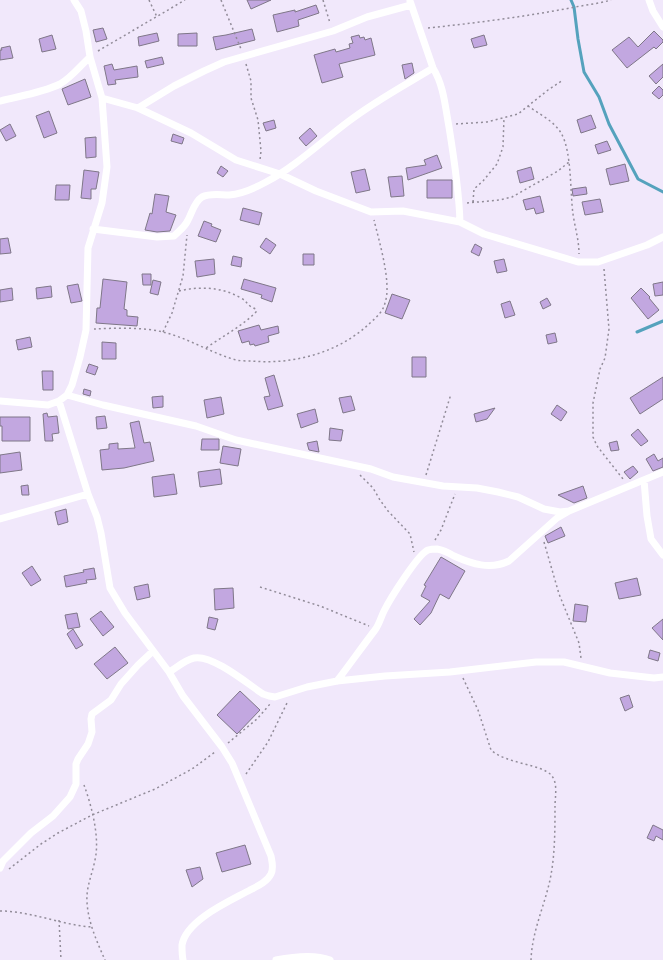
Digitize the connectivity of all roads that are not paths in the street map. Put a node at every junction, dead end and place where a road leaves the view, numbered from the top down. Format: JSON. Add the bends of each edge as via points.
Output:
{"nodes":[{"id":1,"x":74,"y":0,"type":"edge"},
{"id":2,"x":649,"y":0,"type":"edge"},
{"id":3,"x":410,"y":2,"type":"edge"},
{"id":4,"x":663,"y":27,"type":"edge"},
{"id":5,"x":90,"y":57,"type":"junction"},
{"id":6,"x":433,"y":68,"type":"junction"},
{"id":7,"x":102,"y":98,"type":"junction"},
{"id":8,"x":0,"y":101,"type":"edge"},
{"id":9,"x":138,"y":108,"type":"junction"},
{"id":10,"x":280,"y":174,"type":"junction"},
{"id":11,"x":460,"y":222,"type":"junction"},
{"id":12,"x":93,"y":229,"type":"junction"},
{"id":13,"x":663,"y":237,"type":"edge"},
{"id":14,"x":67,"y":395,"type":"junction"},
{"id":15,"x":0,"y":401,"type":"edge"},
{"id":16,"x":59,"y":401,"type":"junction"},
{"id":17,"x":663,"y":472,"type":"edge"},
{"id":18,"x":644,"y":480,"type":"junction"},
{"id":19,"x":88,"y":494,"type":"junction"},
{"id":20,"x":569,"y":511,"type":"junction"},
{"id":21,"x":0,"y":519,"type":"edge"},
{"id":22,"x":663,"y":555,"type":"edge"},
{"id":23,"x":153,"y":651,"type":"junction"},
{"id":24,"x":169,"y":672,"type":"junction"},
{"id":25,"x":663,"y":677,"type":"edge"},
{"id":26,"x":654,"y":678,"type":"junction"},
{"id":27,"x":337,"y":681,"type":"junction"},
{"id":28,"x":663,"y":683,"type":"edge"},
{"id":29,"x":3,"y":870,"type":"edge"},
{"id":30,"x":183,"y":960,"type":"edge"},
{"id":31,"x":276,"y":960,"type":"edge"},
{"id":32,"x":330,"y":960,"type":"edge"}],
"edges":[{"from":1,"to":5,"type":"street","via":[[81,11]]},
{"from":2,"to":4,"type":"street"},
{"from":3,"to":6,"type":"street"},
{"from":3,"to":9,"type":"street","via":[[333,31],[244,56],[204,71]]},
{"from":5,"to":7,"type":"street"},
{"from":5,"to":8,"type":"street","via":[[60,84]]},
{"from":6,"to":10,"type":"street","via":[[350,120]]},
{"from":6,"to":11,"type":"street","via":[[443,90],[455,163]]},
{"from":7,"to":9,"type":"street"},
{"from":7,"to":12,"type":"street","via":[[107,167],[102,203]]},
{"from":9,"to":10,"type":"street","via":[[191,133],[236,160]]},
{"from":10,"to":11,"type":"street","via":[[371,212],[403,211]]},
{"from":10,"to":12,"type":"street","via":[[241,193],[213,194],[202,198],[195,204],[188,221],[174,236],[157,237]]},
{"from":11,"to":13,"type":"street","via":[[484,234],[578,262],[598,262],[648,245]]},
{"from":12,"to":14,"type":"street","via":[[88,248],[86,330]]},
{"from":14,"to":16,"type":"street"},
{"from":14,"to":20,"type":"street","via":[[103,406],[196,426],[236,440],[371,468],[393,476],[423,482],[477,488],[509,495],[544,509]]},
{"from":15,"to":16,"type":"street","via":[[40,405]]},
{"from":16,"to":19,"type":"street"},
{"from":17,"to":18,"type":"street"},
{"from":18,"to":20,"type":"street"},
{"from":18,"to":22,"type":"street","via":[[651,540]]},
{"from":19,"to":21,"type":"street"},
{"from":19,"to":23,"type":"street","via":[[101,533],[110,588]]},
{"from":20,"to":27,"type":"street","via":[[557,518],[509,561],[499,565],[478,565],[442,550],[428,550],[416,561],[384,611],[376,629]]},
{"from":23,"to":24,"type":"street"},
{"from":23,"to":29,"type":"street","via":[[120,684],[111,700],[92,714],[92,732],[78,759],[76,784],[70,797],[53,816],[31,832],[2,861]]},
{"from":24,"to":27,"type":"street","via":[[189,660],[199,658],[223,667],[263,694],[275,697]]},
{"from":24,"to":30,"type":"street","via":[[183,696],[232,764],[271,856],[273,868],[269,878],[262,884],[225,903],[199,920],[187,932],[182,944]]},
{"from":25,"to":26,"type":"street"},
{"from":26,"to":27,"type":"street","via":[[610,673],[564,662],[536,662],[422,675]]},
{"from":26,"to":28,"type":"street"},
{"from":31,"to":32,"type":"street","via":[[307,957]]}]}
